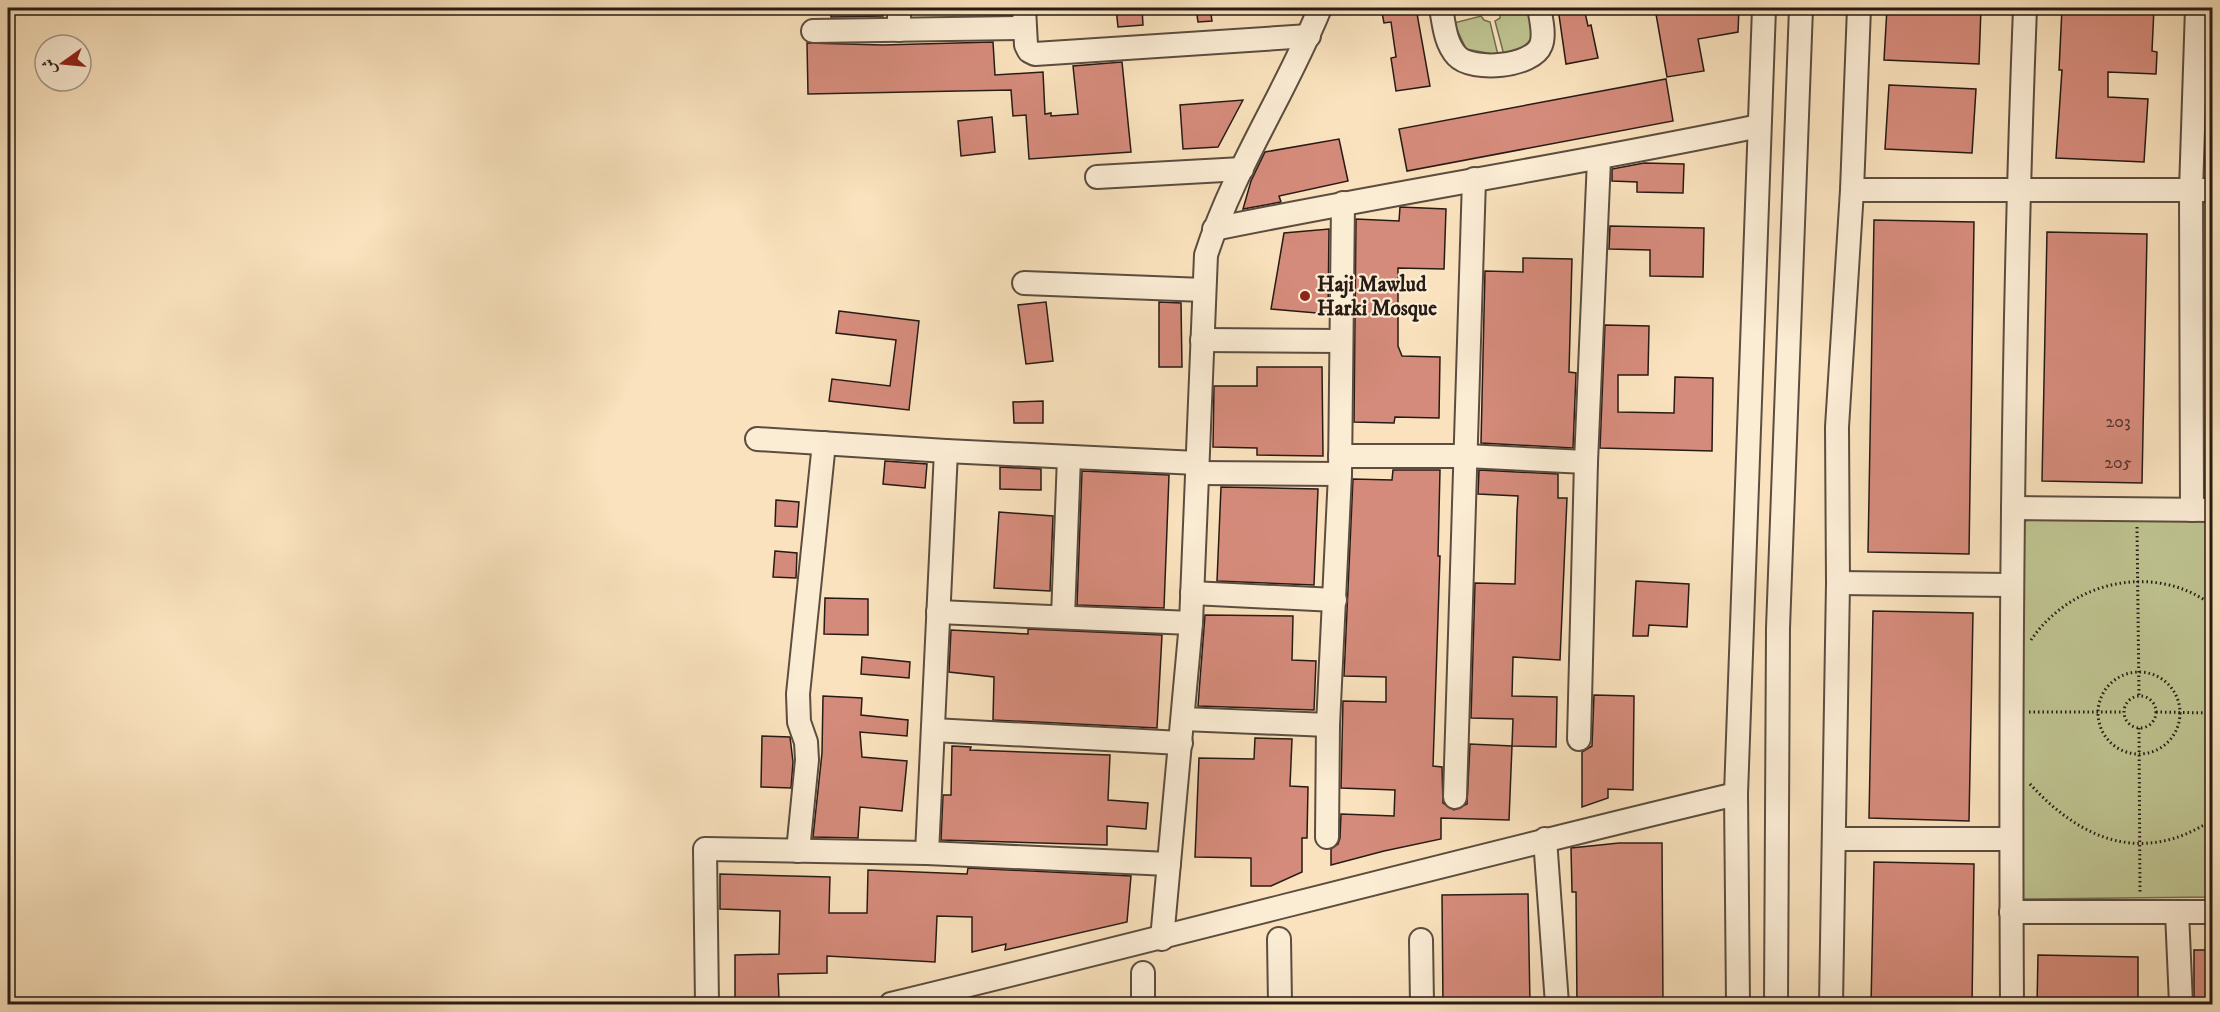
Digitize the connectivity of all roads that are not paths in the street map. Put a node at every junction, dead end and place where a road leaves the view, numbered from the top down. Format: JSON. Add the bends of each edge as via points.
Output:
{"nodes":[{"id":1,"x":899,"y":8,"type":"edge"},
{"id":2,"x":1320,"y":8,"type":"edge"},
{"id":3,"x":1442,"y":8,"type":"edge"},
{"id":4,"x":1539,"y":8,"type":"edge"},
{"id":5,"x":1764,"y":8,"type":"edge"},
{"id":6,"x":1801,"y":8,"type":"edge"},
{"id":7,"x":1858,"y":8,"type":"edge"},
{"id":8,"x":2025,"y":8,"type":"edge"},
{"id":9,"x":2197,"y":8,"type":"edge"},
{"id":10,"x":1024,"y":18,"type":"edge"},
{"id":11,"x":899,"y":30,"type":"junction"},
{"id":12,"x":813,"y":31,"type":"dead end"},
{"id":13,"x":1309,"y":36,"type":"junction"},
{"id":14,"x":1759,"y":126,"type":"junction"},
{"id":15,"x":1599,"y":159,"type":"junction"},
{"id":16,"x":1242,"y":169,"type":"junction"},
{"id":17,"x":1097,"y":177,"type":"dead end"},
{"id":18,"x":1474,"y":179,"type":"junction"},
{"id":19,"x":1852,"y":190,"type":"junction"},
{"id":20,"x":2202,"y":190,"type":"edge"},
{"id":21,"x":2017,"y":192,"type":"junction"},
{"id":22,"x":1342,"y":203,"type":"junction"},
{"id":23,"x":1214,"y":229,"type":"junction"},
{"id":24,"x":1024,"y":283,"type":"dead end"},
{"id":25,"x":1204,"y":290,"type":"junction"},
{"id":26,"x":1202,"y":340,"type":"junction"},
{"id":27,"x":1341,"y":341,"type":"junction"},
{"id":28,"x":2203,"y":349,"type":"edge"},
{"id":29,"x":758,"y":439,"type":"dead end"},
{"id":30,"x":824,"y":443,"type":"junction"},
{"id":31,"x":946,"y":451,"type":"junction"},
{"id":32,"x":1466,"y":456,"type":"junction"},
{"id":33,"x":1070,"y":457,"type":"junction"},
{"id":34,"x":1586,"y":462,"type":"junction"},
{"id":35,"x":1340,"y":465,"type":"junction"},
{"id":36,"x":1197,"y":468,"type":"junction"},
{"id":37,"x":2013,"y":508,"type":"junction"},
{"id":38,"x":2202,"y":510,"type":"edge"},
{"id":39,"x":1838,"y":583,"type":"junction"},
{"id":40,"x":2010,"y":585,"type":"junction"},
{"id":41,"x":1192,"y":594,"type":"junction"},
{"id":42,"x":1335,"y":600,"type":"junction"},
{"id":43,"x":938,"y":612,"type":"junction"},
{"id":44,"x":1063,"y":617,"type":"junction"},
{"id":45,"x":1191,"y":623,"type":"junction"},
{"id":46,"x":1183,"y":718,"type":"junction"},
{"id":47,"x":1328,"y":725,"type":"junction"},
{"id":48,"x":933,"y":730,"type":"junction"},
{"id":49,"x":1579,"y":739,"type":"dead end"},
{"id":50,"x":1181,"y":743,"type":"junction"},
{"id":51,"x":1736,"y":794,"type":"junction"},
{"id":52,"x":1455,"y":797,"type":"dead end"},
{"id":53,"x":1327,"y":837,"type":"dead end"},
{"id":54,"x":1545,"y":839,"type":"junction"},
{"id":55,"x":1834,"y":839,"type":"junction"},
{"id":56,"x":2010,"y":839,"type":"junction"},
{"id":57,"x":798,"y":850,"type":"junction"},
{"id":58,"x":927,"y":853,"type":"junction"},
{"id":59,"x":1169,"y":864,"type":"junction"},
{"id":60,"x":2011,"y":912,"type":"junction"},
{"id":61,"x":2176,"y":912,"type":"junction"},
{"id":62,"x":2212,"y":912,"type":"edge"},
{"id":63,"x":1162,"y":939,"type":"junction"},
{"id":64,"x":1279,"y":939,"type":"dead end"},
{"id":65,"x":1421,"y":940,"type":"dead end"},
{"id":66,"x":1143,"y":973,"type":"dead end"},
{"id":67,"x":707,"y":1005,"type":"edge"},
{"id":68,"x":891,"y":1005,"type":"edge"},
{"id":69,"x":1143,"y":1005,"type":"edge"},
{"id":70,"x":1280,"y":1005,"type":"edge"},
{"id":71,"x":1422,"y":1005,"type":"edge"},
{"id":72,"x":1557,"y":1005,"type":"edge"},
{"id":73,"x":1738,"y":1005,"type":"edge"},
{"id":74,"x":1776,"y":1005,"type":"edge"},
{"id":75,"x":1831,"y":1005,"type":"edge"},
{"id":76,"x":2012,"y":1005,"type":"edge"},
{"id":77,"x":2181,"y":1005,"type":"edge"}],
"edges":[{"from":1,"to":11,"type":"street"},
{"from":2,"to":13,"type":"street"},
{"from":3,"to":4,"type":"street","via":[[1447,39],[1456,55],[1473,65],[1490,66],[1529,58],[1538,50],[1542,43]]},
{"from":5,"to":14,"type":"street"},
{"from":6,"to":74,"type":"street","via":[[1778,628]]},
{"from":7,"to":19,"type":"street"},
{"from":8,"to":21,"type":"street"},
{"from":9,"to":20,"type":"street"},
{"from":10,"to":11,"type":"street"},
{"from":10,"to":13,"type":"street","via":[[1026,45],[1035,54]]},
{"from":11,"to":12,"type":"street"},
{"from":13,"to":16,"type":"street"},
{"from":14,"to":15,"type":"street"},
{"from":14,"to":51,"type":"street"},
{"from":15,"to":18,"type":"street"},
{"from":15,"to":34,"type":"street"},
{"from":16,"to":17,"type":"street"},
{"from":16,"to":23,"type":"street"},
{"from":18,"to":22,"type":"street"},
{"from":18,"to":32,"type":"street"},
{"from":19,"to":21,"type":"street"},
{"from":19,"to":39,"type":"street","via":[[1837,427]]},
{"from":20,"to":21,"type":"street"},
{"from":20,"to":28,"type":"street"},
{"from":21,"to":37,"type":"street"},
{"from":22,"to":23,"type":"street"},
{"from":22,"to":27,"type":"street"},
{"from":23,"to":25,"type":"street","via":[[1206,255]]},
{"from":24,"to":25,"type":"street"},
{"from":25,"to":26,"type":"street"},
{"from":26,"to":27,"type":"street"},
{"from":26,"to":36,"type":"street"},
{"from":27,"to":35,"type":"street"},
{"from":28,"to":38,"type":"street"},
{"from":29,"to":30,"type":"street"},
{"from":30,"to":31,"type":"street"},
{"from":30,"to":57,"type":"street","via":[[798,694],[807,760]]},
{"from":31,"to":33,"type":"street"},
{"from":31,"to":43,"type":"street"},
{"from":32,"to":34,"type":"street"},
{"from":32,"to":35,"type":"street"},
{"from":32,"to":52,"type":"street"},
{"from":33,"to":36,"type":"street"},
{"from":33,"to":44,"type":"street"},
{"from":34,"to":49,"type":"street"},
{"from":35,"to":36,"type":"street"},
{"from":35,"to":42,"type":"street"},
{"from":36,"to":41,"type":"street"},
{"from":37,"to":38,"type":"street"},
{"from":37,"to":40,"type":"street"},
{"from":39,"to":40,"type":"street"},
{"from":39,"to":55,"type":"street"},
{"from":40,"to":56,"type":"street"},
{"from":41,"to":42,"type":"street"},
{"from":41,"to":45,"type":"street"},
{"from":42,"to":47,"type":"street"},
{"from":43,"to":44,"type":"street"},
{"from":43,"to":48,"type":"street"},
{"from":44,"to":45,"type":"street"},
{"from":45,"to":46,"type":"street"},
{"from":46,"to":47,"type":"street"},
{"from":46,"to":50,"type":"street"},
{"from":47,"to":53,"type":"street"},
{"from":48,"to":50,"type":"street"},
{"from":48,"to":58,"type":"street"},
{"from":50,"to":59,"type":"street"},
{"from":51,"to":54,"type":"street"},
{"from":51,"to":73,"type":"street"},
{"from":54,"to":63,"type":"street"},
{"from":54,"to":72,"type":"street"},
{"from":55,"to":56,"type":"street"},
{"from":55,"to":75,"type":"street"},
{"from":56,"to":60,"type":"street"},
{"from":57,"to":58,"type":"street"},
{"from":57,"to":67,"type":"street","via":[[705,849]]},
{"from":58,"to":59,"type":"street"},
{"from":59,"to":63,"type":"street"},
{"from":60,"to":61,"type":"street"},
{"from":60,"to":76,"type":"street"},
{"from":61,"to":62,"type":"street"},
{"from":61,"to":77,"type":"street"},
{"from":63,"to":68,"type":"street"},
{"from":64,"to":70,"type":"street"},
{"from":65,"to":71,"type":"street"},
{"from":66,"to":69,"type":"street"}]}
